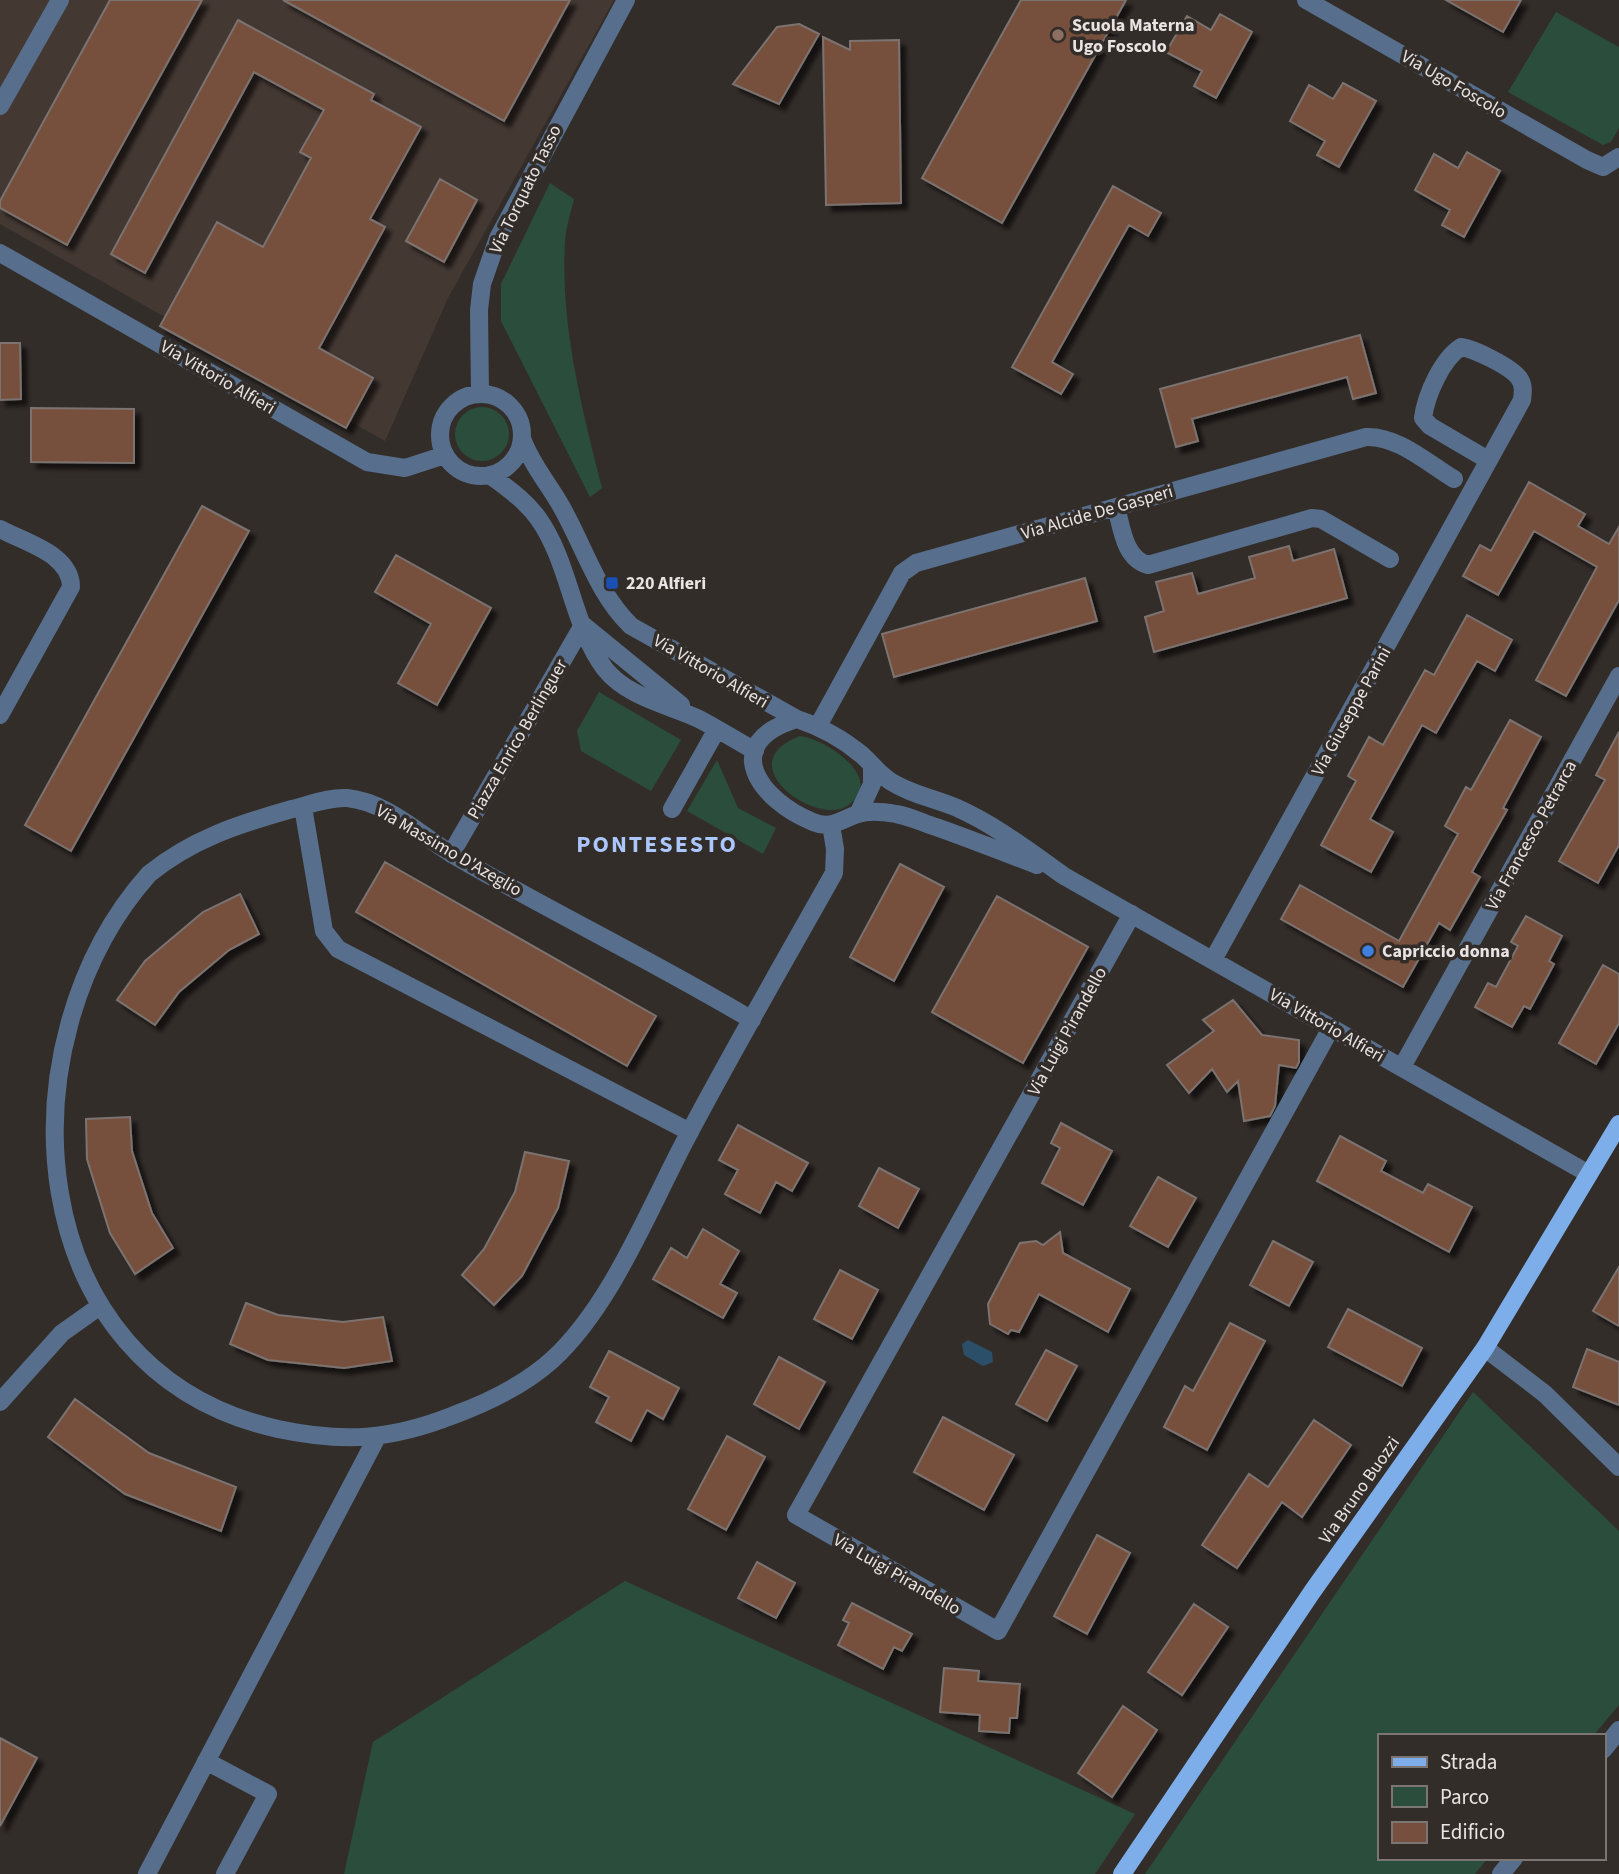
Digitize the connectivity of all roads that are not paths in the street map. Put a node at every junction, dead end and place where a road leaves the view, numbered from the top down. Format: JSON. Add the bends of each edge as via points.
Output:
{"nodes":[{"id":1,"x":60,"y":0,"type":"edge"},
{"id":2,"x":626,"y":0,"type":"edge"},
{"id":3,"x":1306,"y":0,"type":"edge"},
{"id":4,"x":0,"y":106,"type":"edge"},
{"id":5,"x":1619,"y":157,"type":"edge"},
{"id":6,"x":0,"y":253,"type":"edge"},
{"id":7,"x":480,"y":394,"type":"junction"},
{"id":8,"x":523,"y":441,"type":"junction"},
{"id":9,"x":445,"y":455,"type":"junction"},
{"id":10,"x":1488,"y":460,"type":"junction"},
{"id":11,"x":489,"y":475,"type":"junction"},
{"id":12,"x":1454,"y":479,"type":"dead end"},
{"id":13,"x":1116,"y":507,"type":"junction"},
{"id":14,"x":0,"y":529,"type":"edge"},
{"id":15,"x":1391,"y":559,"type":"dead end"},
{"id":16,"x":583,"y":625,"type":"junction"},
{"id":17,"x":1619,"y":676,"type":"edge"},
{"id":18,"x":0,"y":715,"type":"edge"},
{"id":19,"x":797,"y":719,"type":"junction"},
{"id":20,"x":818,"y":726,"type":"junction"},
{"id":21,"x":717,"y":729,"type":"junction"},
{"id":22,"x":755,"y":751,"type":"junction"},
{"id":23,"x":872,"y":768,"type":"junction"},
{"id":24,"x":303,"y":807,"type":"junction"},
{"id":25,"x":672,"y":809,"type":"dead end"},
{"id":26,"x":858,"y":814,"type":"junction"},
{"id":27,"x":831,"y":825,"type":"junction"},
{"id":28,"x":451,"y":854,"type":"junction"},
{"id":29,"x":1064,"y":876,"type":"junction"},
{"id":30,"x":1132,"y":914,"type":"junction"},
{"id":31,"x":75,"y":959,"type":"dead end"},
{"id":32,"x":1213,"y":960,"type":"junction"},
{"id":33,"x":752,"y":1020,"type":"junction"},
{"id":34,"x":1331,"y":1028,"type":"junction"},
{"id":35,"x":1402,"y":1068,"type":"junction"},
{"id":36,"x":1619,"y":1124,"type":"edge"},
{"id":37,"x":690,"y":1132,"type":"junction"},
{"id":38,"x":1589,"y":1174,"type":"junction"},
{"id":39,"x":60,"y":1256,"type":"dead end"},
{"id":40,"x":93,"y":1311,"type":"junction"},
{"id":41,"x":1485,"y":1348,"type":"junction"},
{"id":42,"x":0,"y":1402,"type":"edge"},
{"id":43,"x":377,"y":1437,"type":"junction"},
{"id":44,"x":1616,"y":1457,"type":"edge"},
{"id":45,"x":1619,"y":1730,"type":"edge"},
{"id":46,"x":1605,"y":1747,"type":"edge"},
{"id":47,"x":206,"y":1761,"type":"junction"},
{"id":48,"x":1512,"y":1860,"type":"edge"},
{"id":49,"x":146,"y":1874,"type":"edge"},
{"id":50,"x":225,"y":1874,"type":"edge"},
{"id":51,"x":1122,"y":1874,"type":"edge"},
{"id":52,"x":1501,"y":1874,"type":"edge"}],
"edges":[{"from":1,"to":4,"type":"street"},
{"from":2,"to":7,"type":"street","name":"Via Torquato Tasso","via":[[498,238],[482,284]]},
{"from":3,"to":5,"type":"street","name":"Via Ugo Foscolo","via":[[1603,167]]},
{"from":6,"to":9,"type":"street","name":"Via Vittorio Alfieri","via":[[367,462],[405,468]]},
{"from":7,"to":8,"type":"street","via":[[498,397],[512,408]]},
{"from":7,"to":9,"type":"street","via":[[464,397],[449,408],[439,440]]},
{"from":8,"to":11,"type":"street","via":[[514,460]]},
{"from":8,"to":19,"type":"street","name":"Via Vittorio Alfieri","via":[[531,464],[560,504],[612,608],[631,626]]},
{"from":9,"to":11,"type":"street","via":[[459,470]]},
{"from":10,"to":10,"type":"street","name":"Via Giuseppe Parini","via":[[1522,400],[1523,387],[1518,376],[1474,349],[1461,347],[1451,353],[1425,403],[1423,418]]},
{"from":10,"to":32,"type":"street","name":"Via Giuseppe Parini"},
{"from":11,"to":16,"type":"street","via":[[519,496],[538,519]]},
{"from":12,"to":13,"type":"street","name":"Via Alcide De Gasperi","via":[[1394,442],[1366,437]]},
{"from":13,"to":15,"type":"street","via":[[1127,548],[1148,565],[1312,519],[1321,519]]},
{"from":13,"to":20,"type":"street","name":"Via Alcide De Gasperi","via":[[916,563],[902,573]]},
{"from":14,"to":18,"type":"street","via":[[64,563],[71,587]]},
{"from":16,"to":21,"type":"street","via":[[590,645],[622,686]]},
{"from":16,"to":28,"type":"street","name":"Piazza Enrico Berlinguer"},
{"from":17,"to":35,"type":"street","name":"Via Francesco Petrarca"},
{"from":19,"to":20,"type":"street","name":"Via Vittorio Alfieri"},
{"from":19,"to":22,"type":"street","name":"Via Vittorio Alfieri","via":[[779,724]]},
{"from":20,"to":23,"type":"street","name":"Via Vittorio Alfieri","via":[[866,758]]},
{"from":21,"to":22,"type":"street"},
{"from":21,"to":25,"type":"street"},
{"from":22,"to":27,"type":"street","via":[[753,768],[765,792],[814,823]]},
{"from":23,"to":26,"type":"street","via":[[872,784]]},
{"from":23,"to":29,"type":"street","name":"Via Vittorio Alfieri","via":[[909,792],[954,807],[1001,831]]},
{"from":24,"to":28,"type":"street","name":"Via Massimo D'Azeglio","via":[[329,799],[364,802],[384,809]]},
{"from":24,"to":31,"type":"street","name":"Via Massimo D'Azeglio","via":[[228,827],[171,856],[121,897]]},
{"from":24,"to":37,"type":"street","via":[[324,931],[338,949]]},
{"from":26,"to":27,"type":"street","name":"Via Vittorio Alfieri"},
{"from":26,"to":29,"type":"street","name":"Via Vittorio Alfieri","via":[[898,814]]},
{"from":27,"to":33,"type":"street","via":[[834,873]]},
{"from":28,"to":33,"type":"street","name":"Via Massimo D'Azeglio"},
{"from":29,"to":30,"type":"street","name":"Via Vittorio Alfieri"},
{"from":30,"to":32,"type":"street","name":"Via Vittorio Alfieri"},
{"from":30,"to":34,"type":"street","name":"Via Luigi Pirandello","via":[[796,1516],[998,1631]]},
{"from":32,"to":34,"type":"street","name":"Via Vittorio Alfieri"},
{"from":33,"to":37,"type":"street"},
{"from":34,"to":35,"type":"street","name":"Via Vittorio Alfieri"},
{"from":35,"to":38,"type":"street","name":"Via Vittorio Alfieri"},
{"from":36,"to":38,"type":"main road","name":"Via Bruno Buozzi"},
{"from":37,"to":43,"type":"street","via":[[595,1312],[551,1361],[498,1398],[416,1430]]},
{"from":38,"to":41,"type":"main road","name":"Via Bruno Buozzi"},
{"from":39,"to":40,"type":"street"},
{"from":40,"to":42,"type":"street","via":[[62,1333]]},
{"from":40,"to":43,"type":"street","via":[[137,1359],[189,1396],[248,1422],[322,1438]]},
{"from":41,"to":44,"type":"street"},
{"from":41,"to":51,"type":"main road","name":"Via Bruno Buozzi","via":[[1312,1592]]},
{"from":43,"to":47,"type":"street"},
{"from":45,"to":46,"type":"street"},
{"from":47,"to":49,"type":"street"},
{"from":47,"to":50,"type":"street","via":[[268,1794]]},
{"from":48,"to":52,"type":"street"}]}
